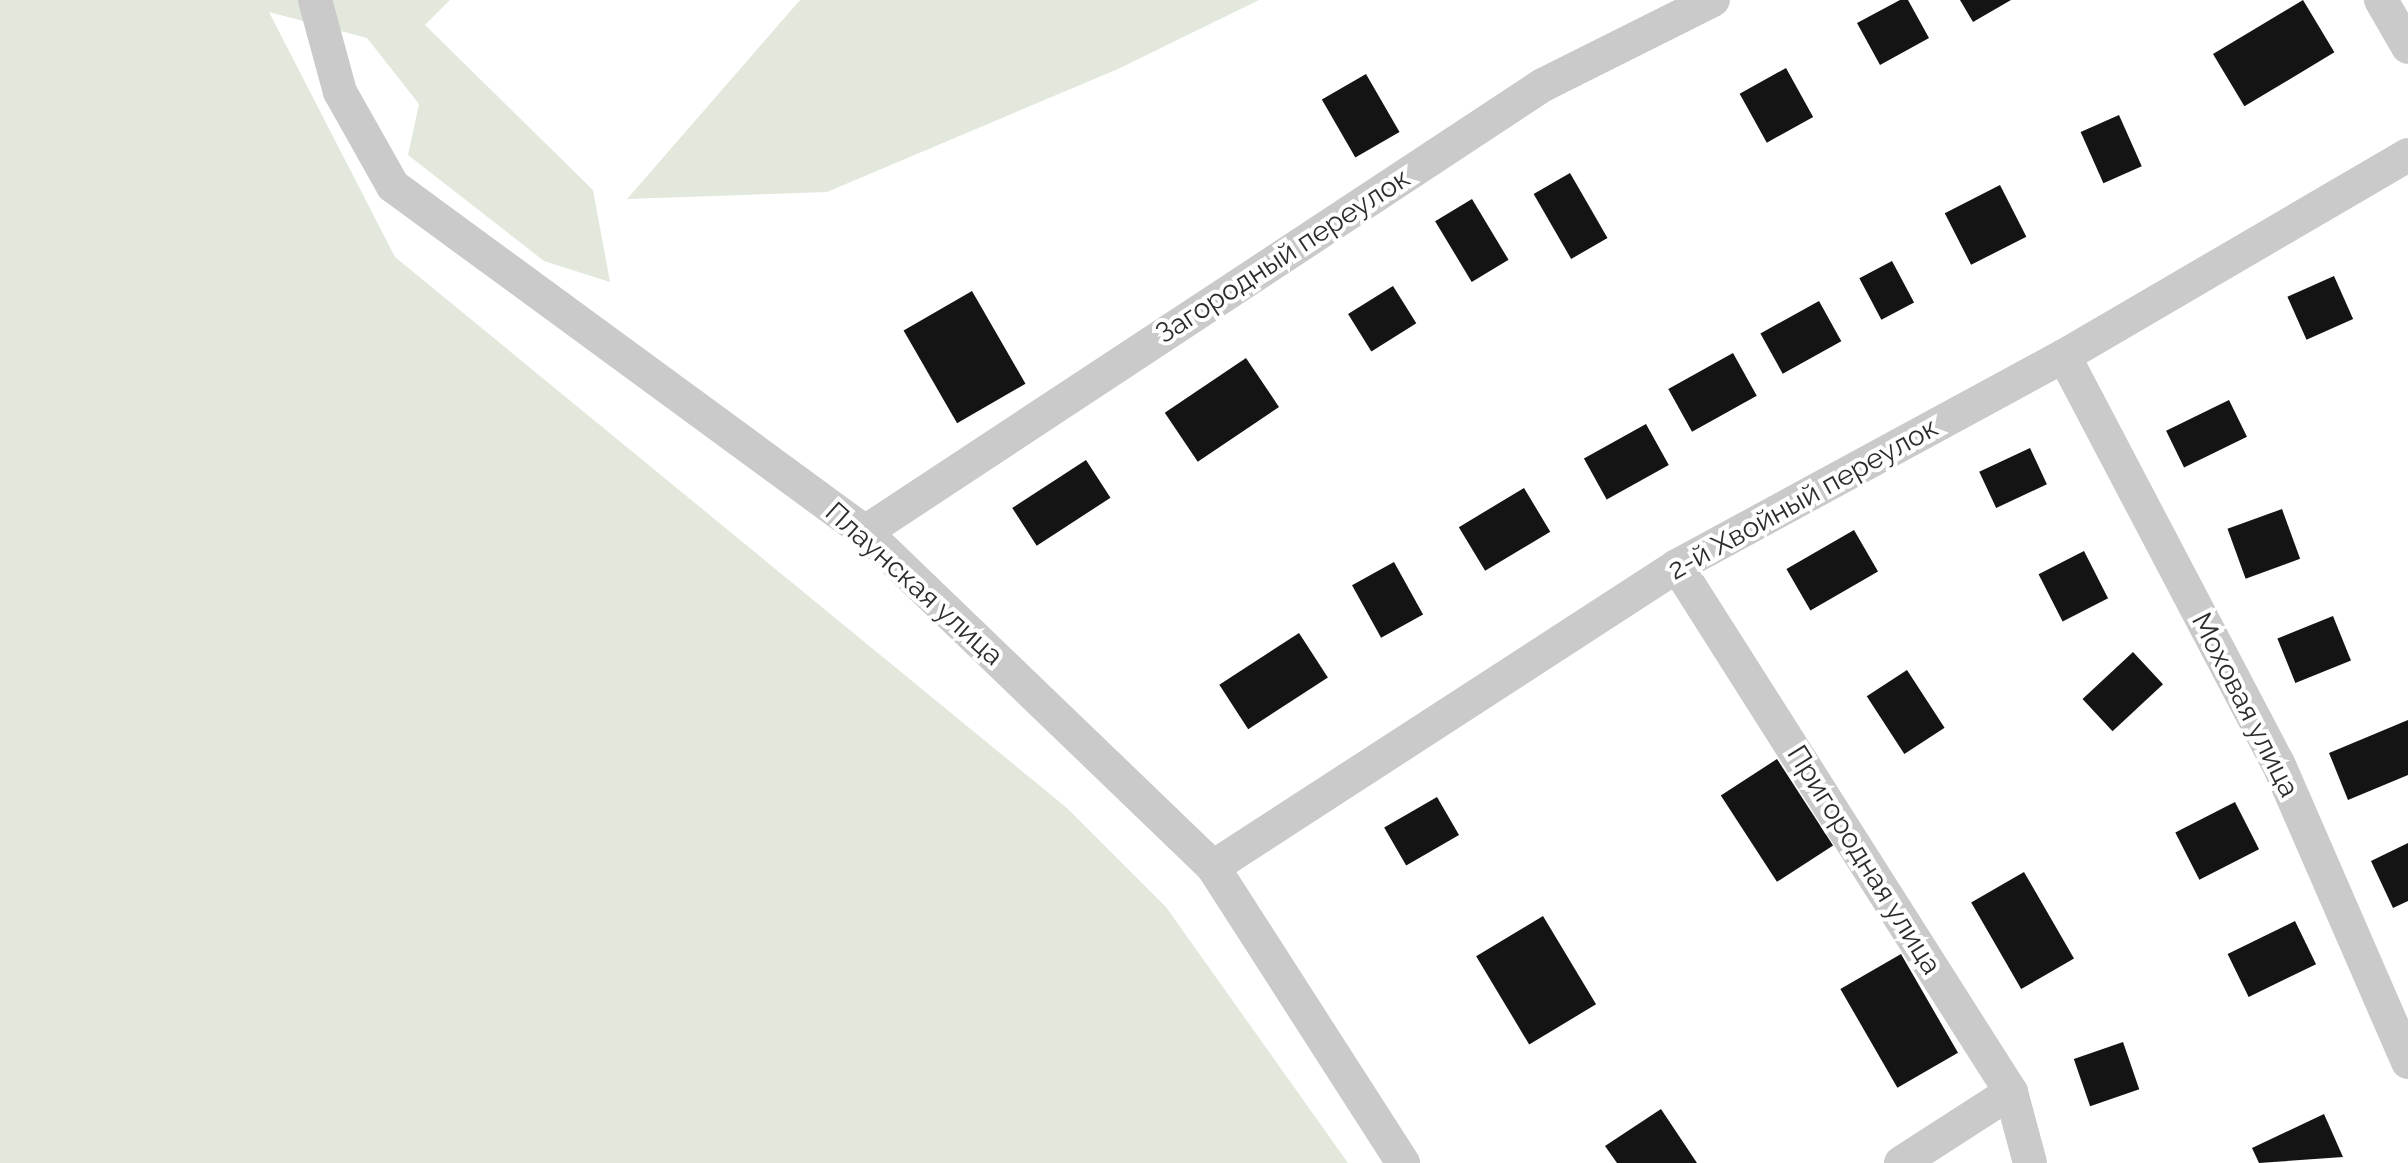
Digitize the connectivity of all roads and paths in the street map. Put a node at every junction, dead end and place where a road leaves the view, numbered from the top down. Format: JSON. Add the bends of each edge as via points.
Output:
{"nodes":[{"id":1,"x":315,"y":0,"type":"edge"},
{"id":2,"x":1713,"y":0,"type":"edge"},
{"id":3,"x":2381,"y":0,"type":"edge"},
{"id":4,"x":2408,"y":47,"type":"edge"},
{"id":5,"x":2408,"y":155,"type":"edge"},
{"id":6,"x":2064,"y":356,"type":"junction"},
{"id":7,"x":865,"y":532,"type":"junction"},
{"id":8,"x":1677,"y":566,"type":"junction"},
{"id":9,"x":1213,"y":867,"type":"junction"},
{"id":10,"x":2408,"y":1062,"type":"edge"},
{"id":11,"x":2011,"y":1092,"type":"junction"},
{"id":12,"x":1403,"y":1163,"type":"edge"},
{"id":13,"x":1901,"y":1163,"type":"edge"},
{"id":14,"x":2030,"y":1163,"type":"edge"}],
"edges":[{"from":1,"to":7,"type":"street","name":"Плаунская улица","via":[[340,92],[393,186]]},
{"from":2,"to":7,"type":"street","name":"Загородный переулок","via":[[1543,85]]},
{"from":3,"to":4,"type":"street"},
{"from":5,"to":6,"type":"street","name":"2-й Хвойный переулок"},
{"from":6,"to":8,"type":"street","name":"2-й Хвойный переулок"},
{"from":6,"to":10,"type":"street","name":"Моховая улица","via":[[2278,763]]},
{"from":7,"to":9,"type":"street","name":"Плаунская улица"},
{"from":8,"to":9,"type":"street","name":"2-й Хвойный переулок"},
{"from":8,"to":11,"type":"street","name":"Пригородная улица"},
{"from":9,"to":12,"type":"street","name":"Плаунская улица"},
{"from":11,"to":13,"type":"street"},
{"from":11,"to":14,"type":"street","name":"Пригородная улица"}]}
